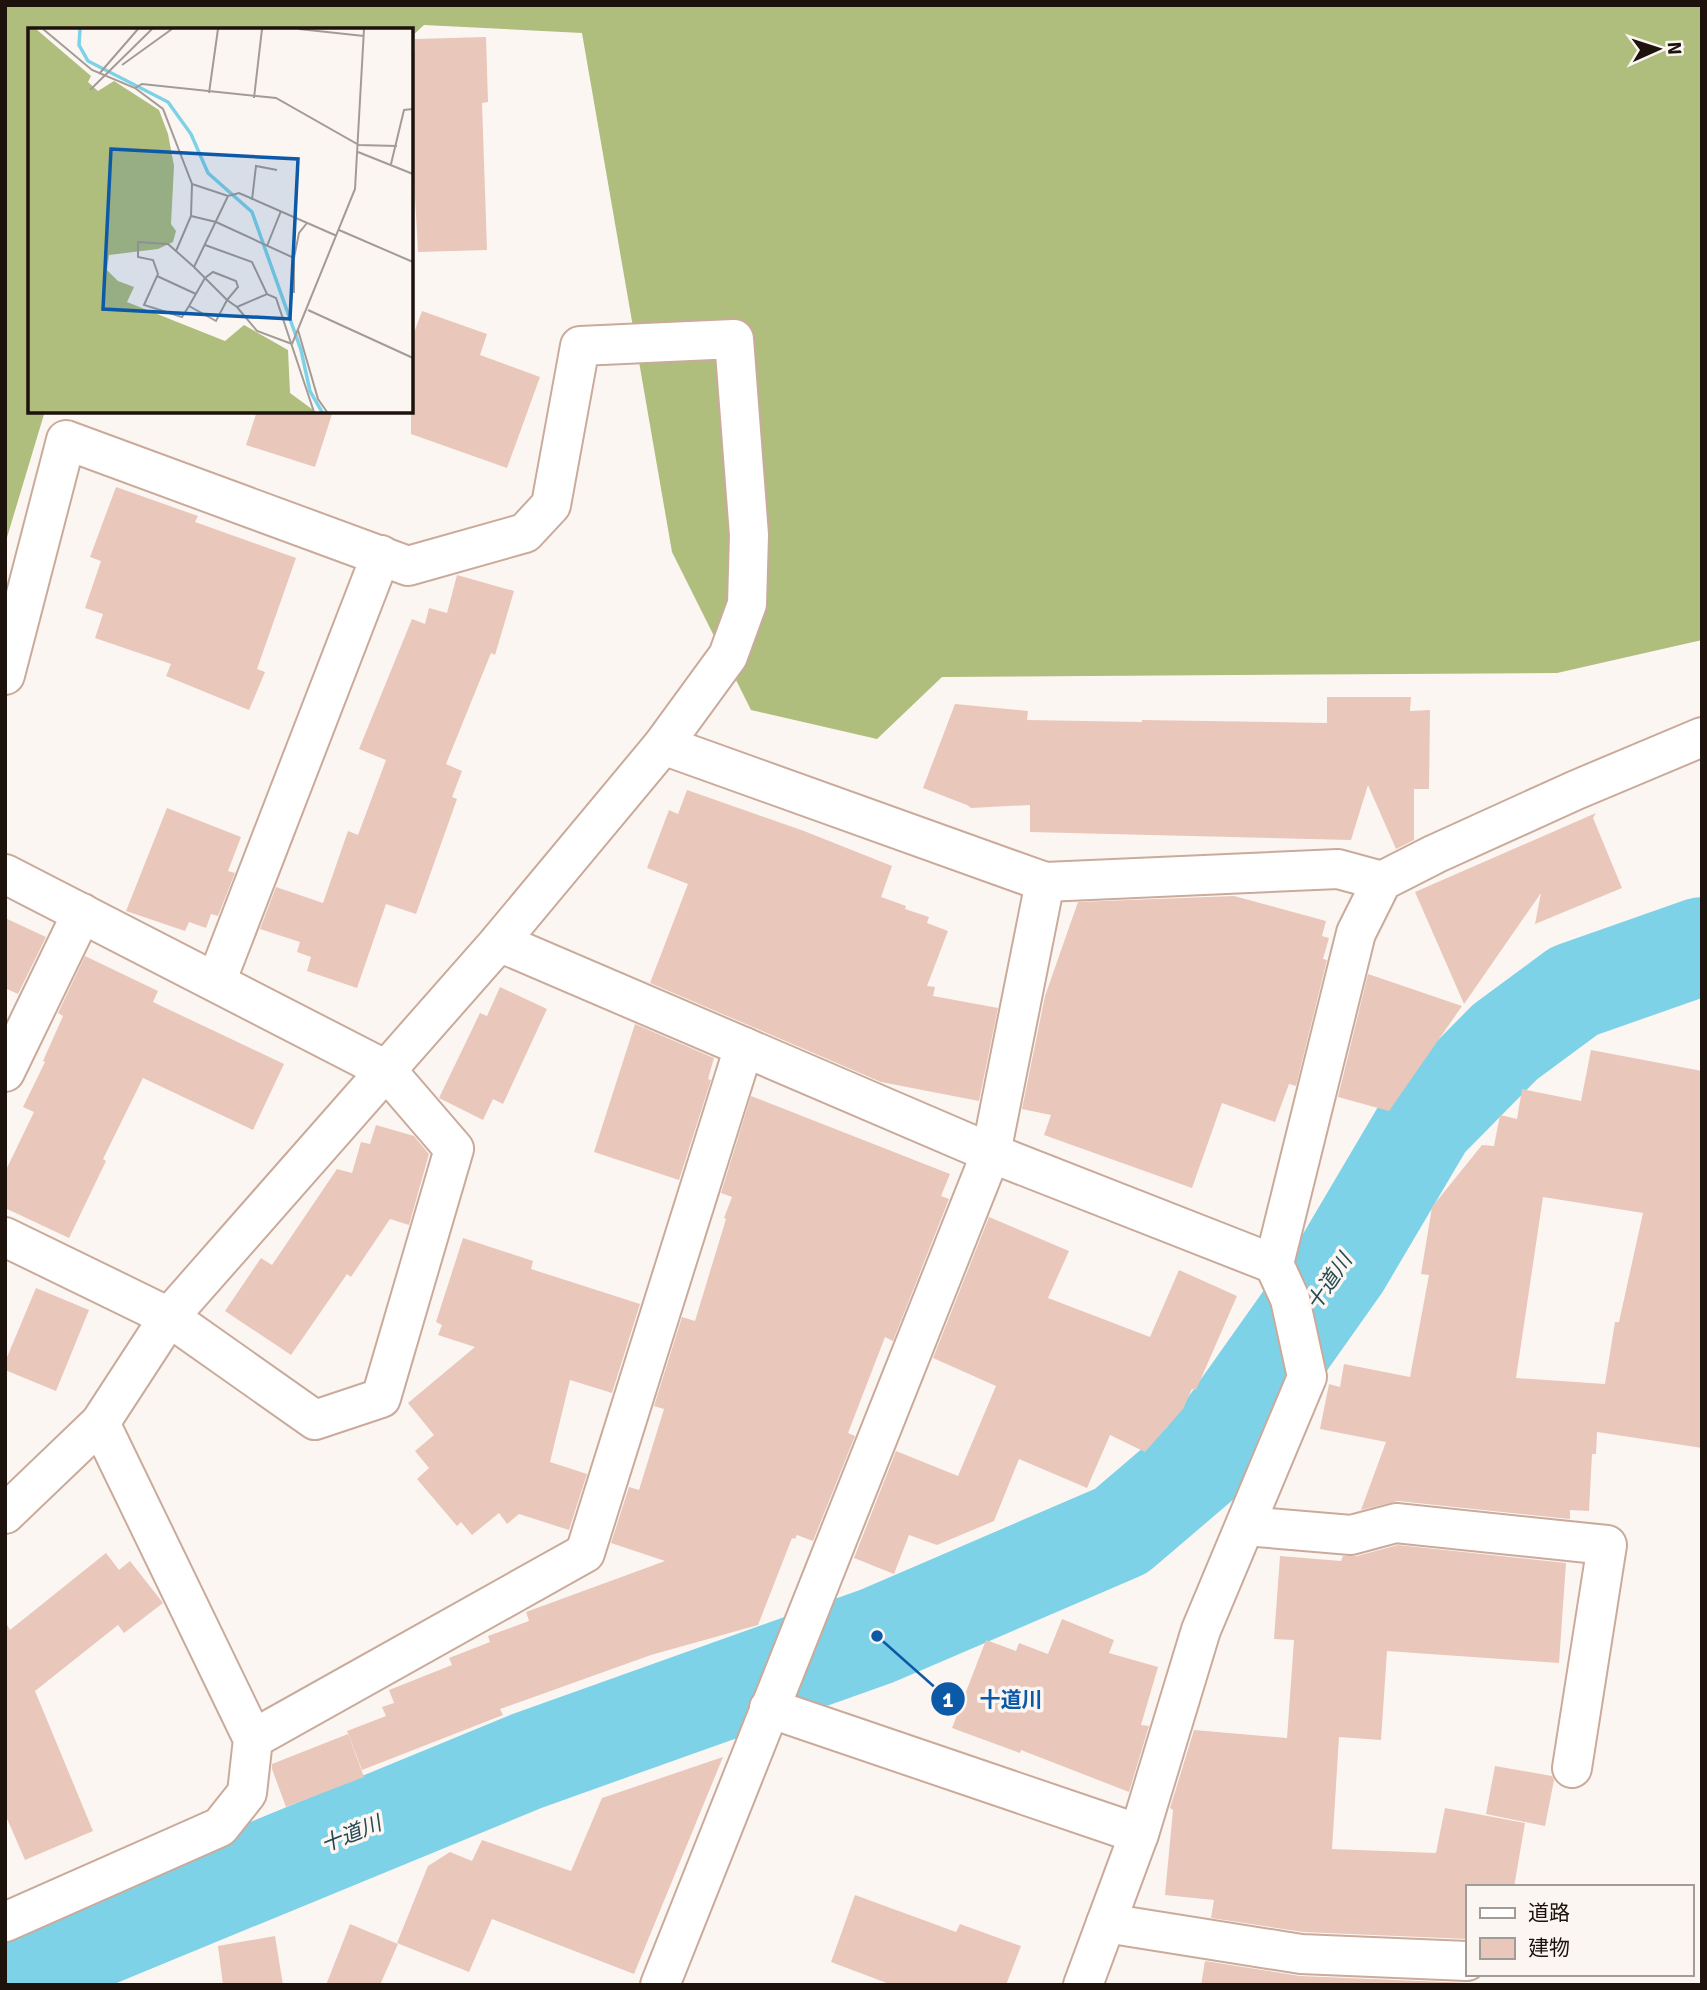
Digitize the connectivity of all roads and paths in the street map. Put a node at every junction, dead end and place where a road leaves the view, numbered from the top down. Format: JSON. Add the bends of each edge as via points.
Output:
{"nodes":[{"id":1,"x":381,"y":555,"type":"junction"},
{"id":2,"x":5,"y":675,"type":"edge"},
{"id":3,"x":1702,"y":737,"type":"edge"},
{"id":4,"x":663,"y":746,"type":"junction"},
{"id":5,"x":5,"y":874,"type":"edge"},
{"id":6,"x":1382,"y":881,"type":"junction"},
{"id":7,"x":1045,"y":882,"type":"junction"},
{"id":8,"x":82,"y":913,"type":"junction"},
{"id":9,"x":499,"y":942,"type":"junction"},
{"id":10,"x":216,"y":982,"type":"junction"},
{"id":11,"x":744,"y":1046,"type":"junction"},
{"id":12,"x":386,"y":1070,"type":"junction"},
{"id":13,"x":5,"y":1072,"type":"edge"},
{"id":14,"x":991,"y":1153,"type":"junction"},
{"id":15,"x":5,"y":1237,"type":"edge"},
{"id":16,"x":1274,"y":1264,"type":"junction"},
{"id":17,"x":169,"y":1317,"type":"junction"},
{"id":18,"x":100,"y":1423,"type":"junction"},
{"id":19,"x":5,"y":1514,"type":"edge"},
{"id":20,"x":1245,"y":1526,"type":"junction"},
{"id":21,"x":769,"y":1708,"type":"junction"},
{"id":22,"x":253,"y":1739,"type":"junction"},
{"id":23,"x":1572,"y":1768,"type":"dead end"},
{"id":24,"x":1139,"y":1834,"type":"junction"},
{"id":25,"x":5,"y":1922,"type":"edge"},
{"id":26,"x":1106,"y":1923,"type":"junction"},
{"id":27,"x":1466,"y":1961,"type":"edge"},
{"id":28,"x":660,"y":1985,"type":"edge"},
{"id":29,"x":1083,"y":1985,"type":"edge"}],
"edges":[{"from":1,"to":2,"type":"street","via":[[66,440]]},
{"from":1,"to":4,"type":"street","via":[[408,566],[525,533],[551,505],[580,346],[734,339],[749,535],[747,604],[728,656]]},
{"from":1,"to":10,"type":"street"},
{"from":3,"to":6,"type":"street","via":[[1553,800]]},
{"from":4,"to":7,"type":"street"},
{"from":4,"to":9,"type":"street"},
{"from":5,"to":8,"type":"street"},
{"from":6,"to":7,"type":"street","via":[[1338,869]]},
{"from":6,"to":16,"type":"street","via":[[1356,933]]},
{"from":7,"to":14,"type":"street"},
{"from":8,"to":10,"type":"street"},
{"from":8,"to":13,"type":"street"},
{"from":9,"to":11,"type":"street"},
{"from":9,"to":12,"type":"street"},
{"from":10,"to":12,"type":"street"},
{"from":11,"to":14,"type":"street"},
{"from":11,"to":22,"type":"street","via":[[585,1553]]},
{"from":12,"to":17,"type":"street"},
{"from":12,"to":17,"type":"street","via":[[454,1149],[381,1398],[315,1420]]},
{"from":14,"to":16,"type":"street"},
{"from":14,"to":21,"type":"street"},
{"from":15,"to":17,"type":"street"},
{"from":16,"to":20,"type":"street","via":[[1290,1299],[1307,1377]]},
{"from":17,"to":18,"type":"street"},
{"from":18,"to":19,"type":"street"},
{"from":18,"to":22,"type":"street"},
{"from":20,"to":23,"type":"street","via":[[1351,1535],[1396,1523],[1607,1545]]},
{"from":20,"to":24,"type":"street","via":[[1201,1630]]},
{"from":21,"to":24,"type":"street"},
{"from":21,"to":28,"type":"street"},
{"from":22,"to":25,"type":"street","via":[[247,1793],[220,1827]]},
{"from":24,"to":26,"type":"street"},
{"from":26,"to":27,"type":"street","via":[[1301,1954]]},
{"from":26,"to":29,"type":"street"}]}
